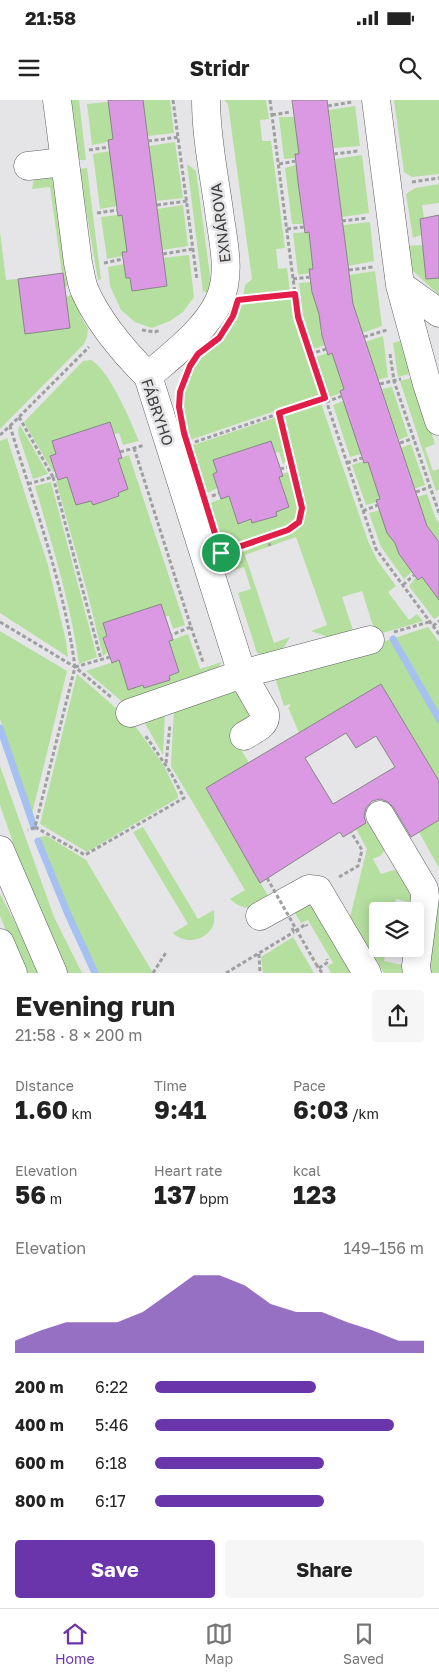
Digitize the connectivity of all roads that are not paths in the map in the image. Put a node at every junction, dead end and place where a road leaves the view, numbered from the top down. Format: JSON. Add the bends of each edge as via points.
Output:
{"nodes":[{"id":1,"x":57,"y":100,"type":"edge"},
{"id":2,"x":206,"y":100,"type":"edge"},
{"id":3,"x":367,"y":101,"type":"edge"},
{"id":4,"x":77,"y":159,"type":"junction"},
{"id":5,"x":28,"y":166,"type":"dead end"},
{"id":6,"x":400,"y":285,"type":"junction"},
{"id":7,"x":439,"y":312,"type":"edge"},
{"id":8,"x":148,"y":376,"type":"junction"},
{"id":9,"x":439,"y":420,"type":"edge"},
{"id":10,"x":370,"y":640,"type":"road end"},
{"id":11,"x":242,"y":674,"type":"junction"},
{"id":12,"x":130,"y":713,"type":"dead end"},
{"id":13,"x":244,"y":736,"type":"dead end"},
{"id":14,"x":380,"y":814,"type":"dead end"},
{"id":15,"x":0,"y":850,"type":"edge"},
{"id":16,"x":260,"y":916,"type":"dead end"},
{"id":17,"x":0,"y":943,"type":"edge"},
{"id":18,"x":13,"y":973,"type":"edge"},
{"id":19,"x":53,"y":973,"type":"edge"},
{"id":20,"x":367,"y":973,"type":"edge"},
{"id":21,"x":417,"y":973,"type":"edge"}],
"edges":[{"from":1,"to":4,"type":"street","name":"FÁBRYHO"},
{"from":2,"to":8,"type":"street","name":"EXNÁROVA","via":[[226,262],[223,292],[208,319]]},
{"from":3,"to":6,"type":"street"},
{"from":4,"to":5,"type":"street"},
{"from":4,"to":8,"type":"street","name":"FÁBRYHO","via":[[78,262],[83,287],[96,314]]},
{"from":6,"to":7,"type":"street"},
{"from":6,"to":9,"type":"street"},
{"from":8,"to":11,"type":"street","name":"FÁBRYHO"},
{"from":10,"to":11,"type":"street"},
{"from":11,"to":12,"type":"street"},
{"from":11,"to":13,"type":"street","name":"FÁBRYHO","via":[[266,718],[264,723]]},
{"from":14,"to":21,"type":"street","via":[[424,888]]},
{"from":15,"to":19,"type":"street"},
{"from":16,"to":20,"type":"street","via":[[309,888],[318,890]]},
{"from":17,"to":18,"type":"street"}]}
